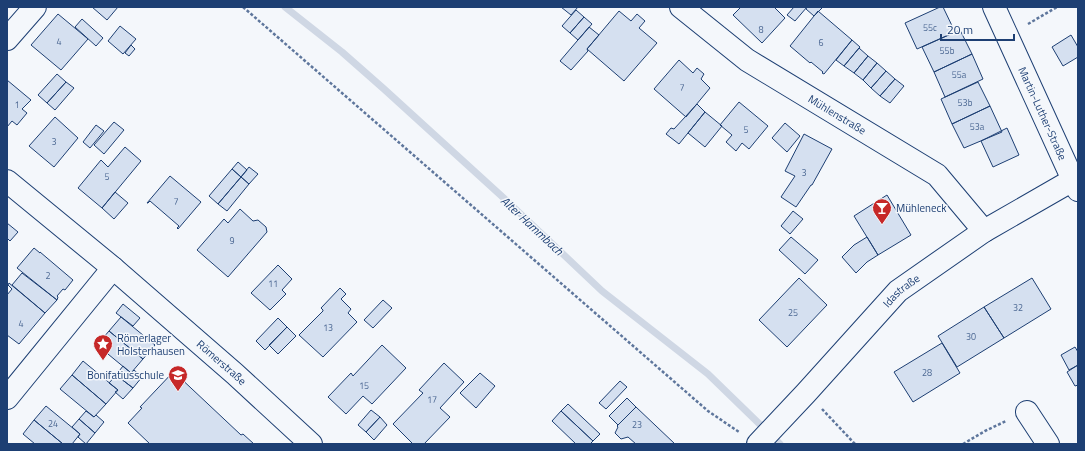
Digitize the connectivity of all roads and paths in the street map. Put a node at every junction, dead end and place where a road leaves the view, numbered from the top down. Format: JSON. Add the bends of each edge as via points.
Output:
{"nodes":[{"id":1,"x":35,"y":7,"type":"edge"},
{"id":2,"x":243,"y":7,"type":"edge"},
{"id":3,"x":681,"y":7,"type":"edge"},
{"id":4,"x":994,"y":7,"type":"edge"},
{"id":5,"x":1057,"y":7,"type":"edge"},
{"id":6,"x":1008,"y":36,"type":"junction"},
{"id":7,"x":7,"y":39,"type":"edge"},
{"id":8,"x":7,"y":181,"type":"edge"},
{"id":9,"x":1076,"y":182,"type":"edge"},
{"id":10,"x":984,"y":231,"type":"junction"},
{"id":11,"x":113,"y":268,"type":"junction"},
{"id":12,"x":7,"y":398,"type":"edge"},
{"id":13,"x":800,"y":400,"type":"junction"},
{"id":14,"x":1027,"y":412,"type":"joint"},
{"id":15,"x":755,"y":439,"type":"edge"},
{"id":16,"x":311,"y":444,"type":"edge"},
{"id":17,"x":855,"y":444,"type":"edge"},
{"id":18,"x":963,"y":444,"type":"edge"},
{"id":19,"x":1048,"y":444,"type":"edge"}],
"edges":[{"from":1,"to":7,"type":"street"},
{"from":2,"to":15,"type":"path","via":[[708,411]]},
{"from":3,"to":10,"type":"street","name":"Mühlenstraße","via":[[747,60],[937,175]]},
{"from":4,"to":6,"type":"street","name":"Martin-Luther-Straße"},
{"from":5,"to":6,"type":"path"},
{"from":6,"to":9,"type":"street","name":"Martin-Luther-Straße"},
{"from":8,"to":11,"type":"street","name":"Römerstraße"},
{"from":9,"to":10,"type":"street","name":"Idastraße"},
{"from":10,"to":13,"type":"street","name":"Idastraße","via":[[898,291]]},
{"from":11,"to":12,"type":"street"},
{"from":11,"to":16,"type":"street","name":"Römerstraße"},
{"from":13,"to":15,"type":"street","name":"Idastraße"},
{"from":13,"to":17,"type":"path"},
{"from":14,"to":18,"type":"path"},
{"from":14,"to":19,"type":"street"}]}
